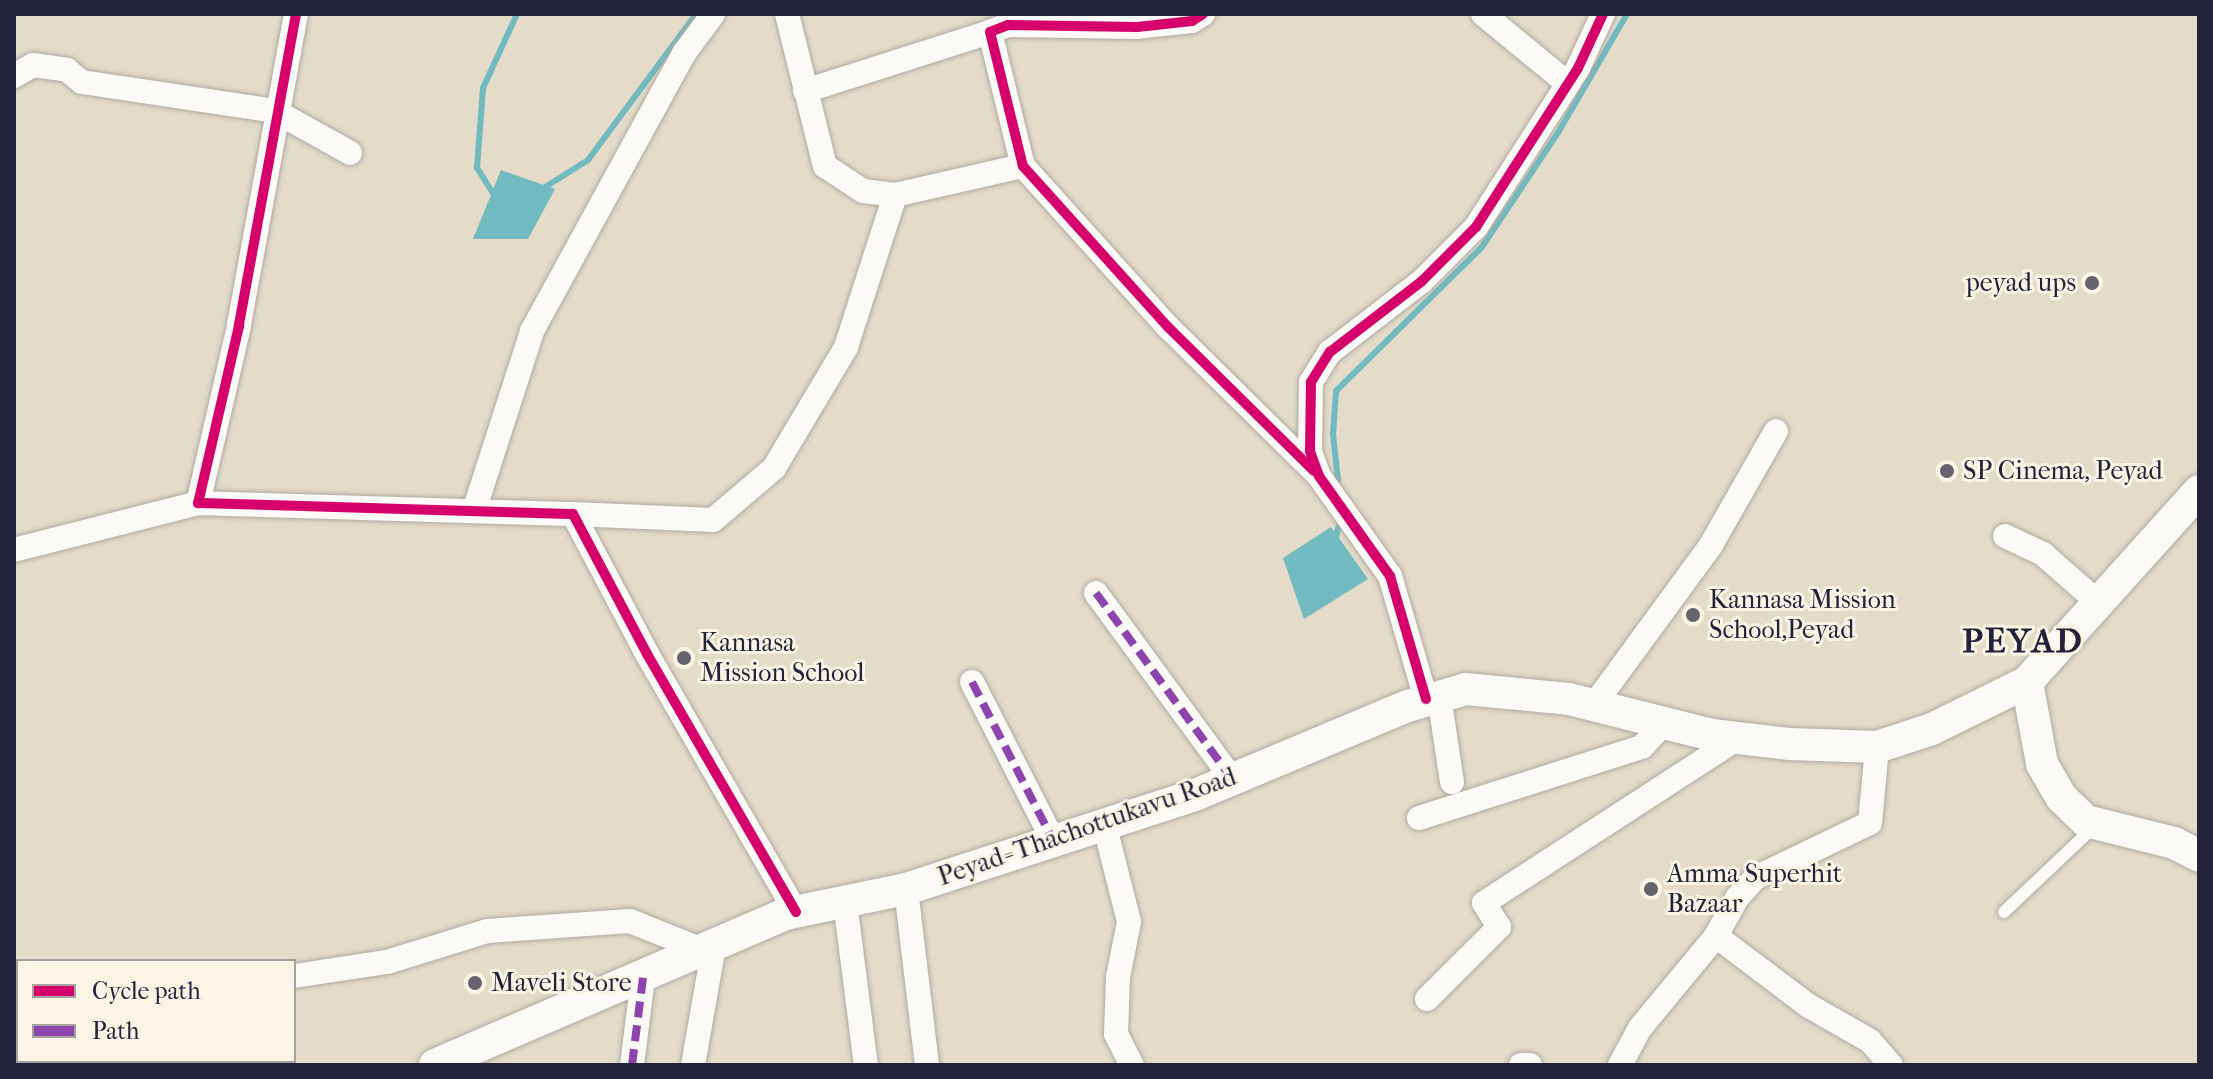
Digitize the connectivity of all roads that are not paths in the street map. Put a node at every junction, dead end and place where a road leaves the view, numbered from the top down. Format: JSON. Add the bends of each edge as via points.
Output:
{"nodes":[{"id":1,"x":296,"y":14,"type":"edge"},
{"id":2,"x":713,"y":14,"type":"edge"},
{"id":3,"x":787,"y":14,"type":"edge"},
{"id":4,"x":1203,"y":14,"type":"edge"},
{"id":5,"x":1483,"y":14,"type":"edge"},
{"id":6,"x":1603,"y":14,"type":"edge"},
{"id":7,"x":990,"y":32,"type":"junction"},
{"id":8,"x":14,"y":76,"type":"edge"},
{"id":9,"x":1567,"y":83,"type":"junction"},
{"id":10,"x":805,"y":91,"type":"junction"},
{"id":11,"x":275,"y":111,"type":"junction"},
{"id":12,"x":350,"y":153,"type":"dead end"},
{"id":13,"x":1023,"y":166,"type":"junction"},
{"id":14,"x":895,"y":195,"type":"junction"},
{"id":15,"x":1776,"y":431,"type":"dead end"},
{"id":16,"x":1319,"y":476,"type":"junction"},
{"id":17,"x":2199,"y":491,"type":"edge"},
{"id":18,"x":198,"y":503,"type":"junction"},
{"id":19,"x":474,"y":511,"type":"junction"},
{"id":20,"x":573,"y":514,"type":"junction"},
{"id":21,"x":2005,"y":536,"type":"dead end"},
{"id":22,"x":14,"y":550,"type":"edge"},
{"id":23,"x":1096,"y":593,"type":"dead end"},
{"id":24,"x":2100,"y":604,"type":"junction"},
{"id":25,"x":972,"y":682,"type":"dead end"},
{"id":26,"x":2027,"y":682,"type":"junction"},
{"id":27,"x":1432,"y":698,"type":"junction"},
{"id":28,"x":1594,"y":705,"type":"junction"},
{"id":29,"x":1664,"y":723,"type":"junction"},
{"id":30,"x":1738,"y":738,"type":"junction"},
{"id":31,"x":1877,"y":747,"type":"junction"},
{"id":32,"x":1232,"y":779,"type":"junction"},
{"id":33,"x":1452,"y":782,"type":"dead end"},
{"id":34,"x":1419,"y":818,"type":"dead end"},
{"id":35,"x":1104,"y":823,"type":"junction"},
{"id":36,"x":2096,"y":824,"type":"junction"},
{"id":37,"x":1052,"y":838,"type":"junction"},
{"id":38,"x":2199,"y":856,"type":"edge"},
{"id":39,"x":906,"y":889,"type":"junction"},
{"id":40,"x":845,"y":902,"type":"junction"},
{"id":41,"x":796,"y":912,"type":"junction"},
{"id":42,"x":2004,"y":912,"type":"dead end"},
{"id":43,"x":1710,"y":941,"type":"junction"},
{"id":44,"x":710,"y":948,"type":"junction"},
{"id":45,"x":296,"y":976,"type":"edge"},
{"id":46,"x":643,"y":978,"type":"junction"},
{"id":47,"x":1427,"y":999,"type":"dead end"},
{"id":48,"x":435,"y":1065,"type":"edge"},
{"id":49,"x":632,"y":1065,"type":"edge"},
{"id":50,"x":693,"y":1065,"type":"edge"},
{"id":51,"x":866,"y":1065,"type":"edge"},
{"id":52,"x":927,"y":1065,"type":"edge"},
{"id":53,"x":1132,"y":1065,"type":"edge"},
{"id":54,"x":1521,"y":1065,"type":"edge"},
{"id":55,"x":1530,"y":1065,"type":"edge"},
{"id":56,"x":1620,"y":1065,"type":"edge"},
{"id":57,"x":1891,"y":1065,"type":"edge"}],
"edges":[{"from":1,"to":11,"type":"street"},
{"from":2,"to":19,"type":"street","via":[[685,52],[532,331]]},
{"from":3,"to":10,"type":"street"},
{"from":4,"to":7,"type":"street","via":[[1192,21],[1137,27],[1008,25]]},
{"from":5,"to":9,"type":"street"},
{"from":6,"to":9,"type":"street"},
{"from":7,"to":10,"type":"street"},
{"from":7,"to":13,"type":"street"},
{"from":8,"to":11,"type":"street","via":[[33,65],[67,70],[82,82]]},
{"from":9,"to":16,"type":"street","via":[[1476,227],[1421,282],[1318,367],[1311,382],[1309,416],[1310,451]]},
{"from":10,"to":14,"type":"street","via":[[825,166],[863,191]]},
{"from":11,"to":12,"type":"street"},
{"from":11,"to":18,"type":"street","via":[[239,326]]},
{"from":13,"to":14,"type":"street"},
{"from":13,"to":16,"type":"street","via":[[1168,327]]},
{"from":14,"to":20,"type":"street","via":[[846,347],[774,468],[713,520]]},
{"from":15,"to":28,"type":"street","via":[[1711,545]]},
{"from":16,"to":27,"type":"street","via":[[1390,576]]},
{"from":17,"to":24,"type":"main road"},
{"from":18,"to":19,"type":"street"},
{"from":18,"to":22,"type":"street"},
{"from":19,"to":20,"type":"street"},
{"from":20,"to":41,"type":"street"},
{"from":21,"to":24,"type":"street","via":[[2043,554]]},
{"from":23,"to":32,"type":"street"},
{"from":24,"to":26,"type":"main road"},
{"from":25,"to":37,"type":"street"},
{"from":26,"to":31,"type":"main road","name":"Peyad=Thachottukavu Road","via":[[1932,729]]},
{"from":26,"to":36,"type":"main road","via":[[2042,764],[2062,798]]},
{"from":27,"to":28,"type":"main road","name":"Peyad=Thachottukavu Road","via":[[1466,689]]},
{"from":27,"to":32,"type":"main road","name":"Peyad=Thachottukavu Road"},
{"from":27,"to":33,"type":"street"},
{"from":28,"to":29,"type":"main road","name":"Peyad=Thachottukavu Road"},
{"from":29,"to":30,"type":"main road","name":"Peyad=Thachottukavu Road"},
{"from":29,"to":34,"type":"street","via":[[1642,747]]},
{"from":30,"to":31,"type":"main road","name":"Peyad=Thachottukavu Road"},
{"from":30,"to":47,"type":"street","via":[[1484,903],[1499,927]]},
{"from":31,"to":43,"type":"street","via":[[1870,823],[1755,878]]},
{"from":32,"to":35,"type":"main road","name":"Peyad=Thachottukavu Road"},
{"from":35,"to":37,"type":"main road","name":"Peyad=Thachottukavu Road"},
{"from":35,"to":53,"type":"street","via":[[1129,922],[1118,977],[1116,1034]]},
{"from":36,"to":38,"type":"main road","via":[[2174,843]]},
{"from":36,"to":42,"type":"lane"},
{"from":37,"to":39,"type":"main road","name":"Peyad=Thachottukavu Road"},
{"from":39,"to":40,"type":"main road","name":"Peyad=Thachottukavu Road"},
{"from":39,"to":52,"type":"street"},
{"from":40,"to":41,"type":"main road","name":"Peyad=Thachottukavu Road"},
{"from":40,"to":51,"type":"street"},
{"from":41,"to":44,"type":"main road","name":"Peyad=Thachottukavu Road"},
{"from":43,"to":56,"type":"street","via":[[1640,1028]]},
{"from":43,"to":57,"type":"street","via":[[1870,1041]]},
{"from":44,"to":45,"type":"street","via":[[630,921],[487,931],[387,962]]},
{"from":44,"to":46,"type":"main road","name":"Peyad=Thachottukavu Road"},
{"from":44,"to":50,"type":"street"},
{"from":46,"to":48,"type":"main road","name":"Peyad=Thachottukavu Road"},
{"from":46,"to":49,"type":"street"},
{"from":54,"to":55,"type":"street"}]}
